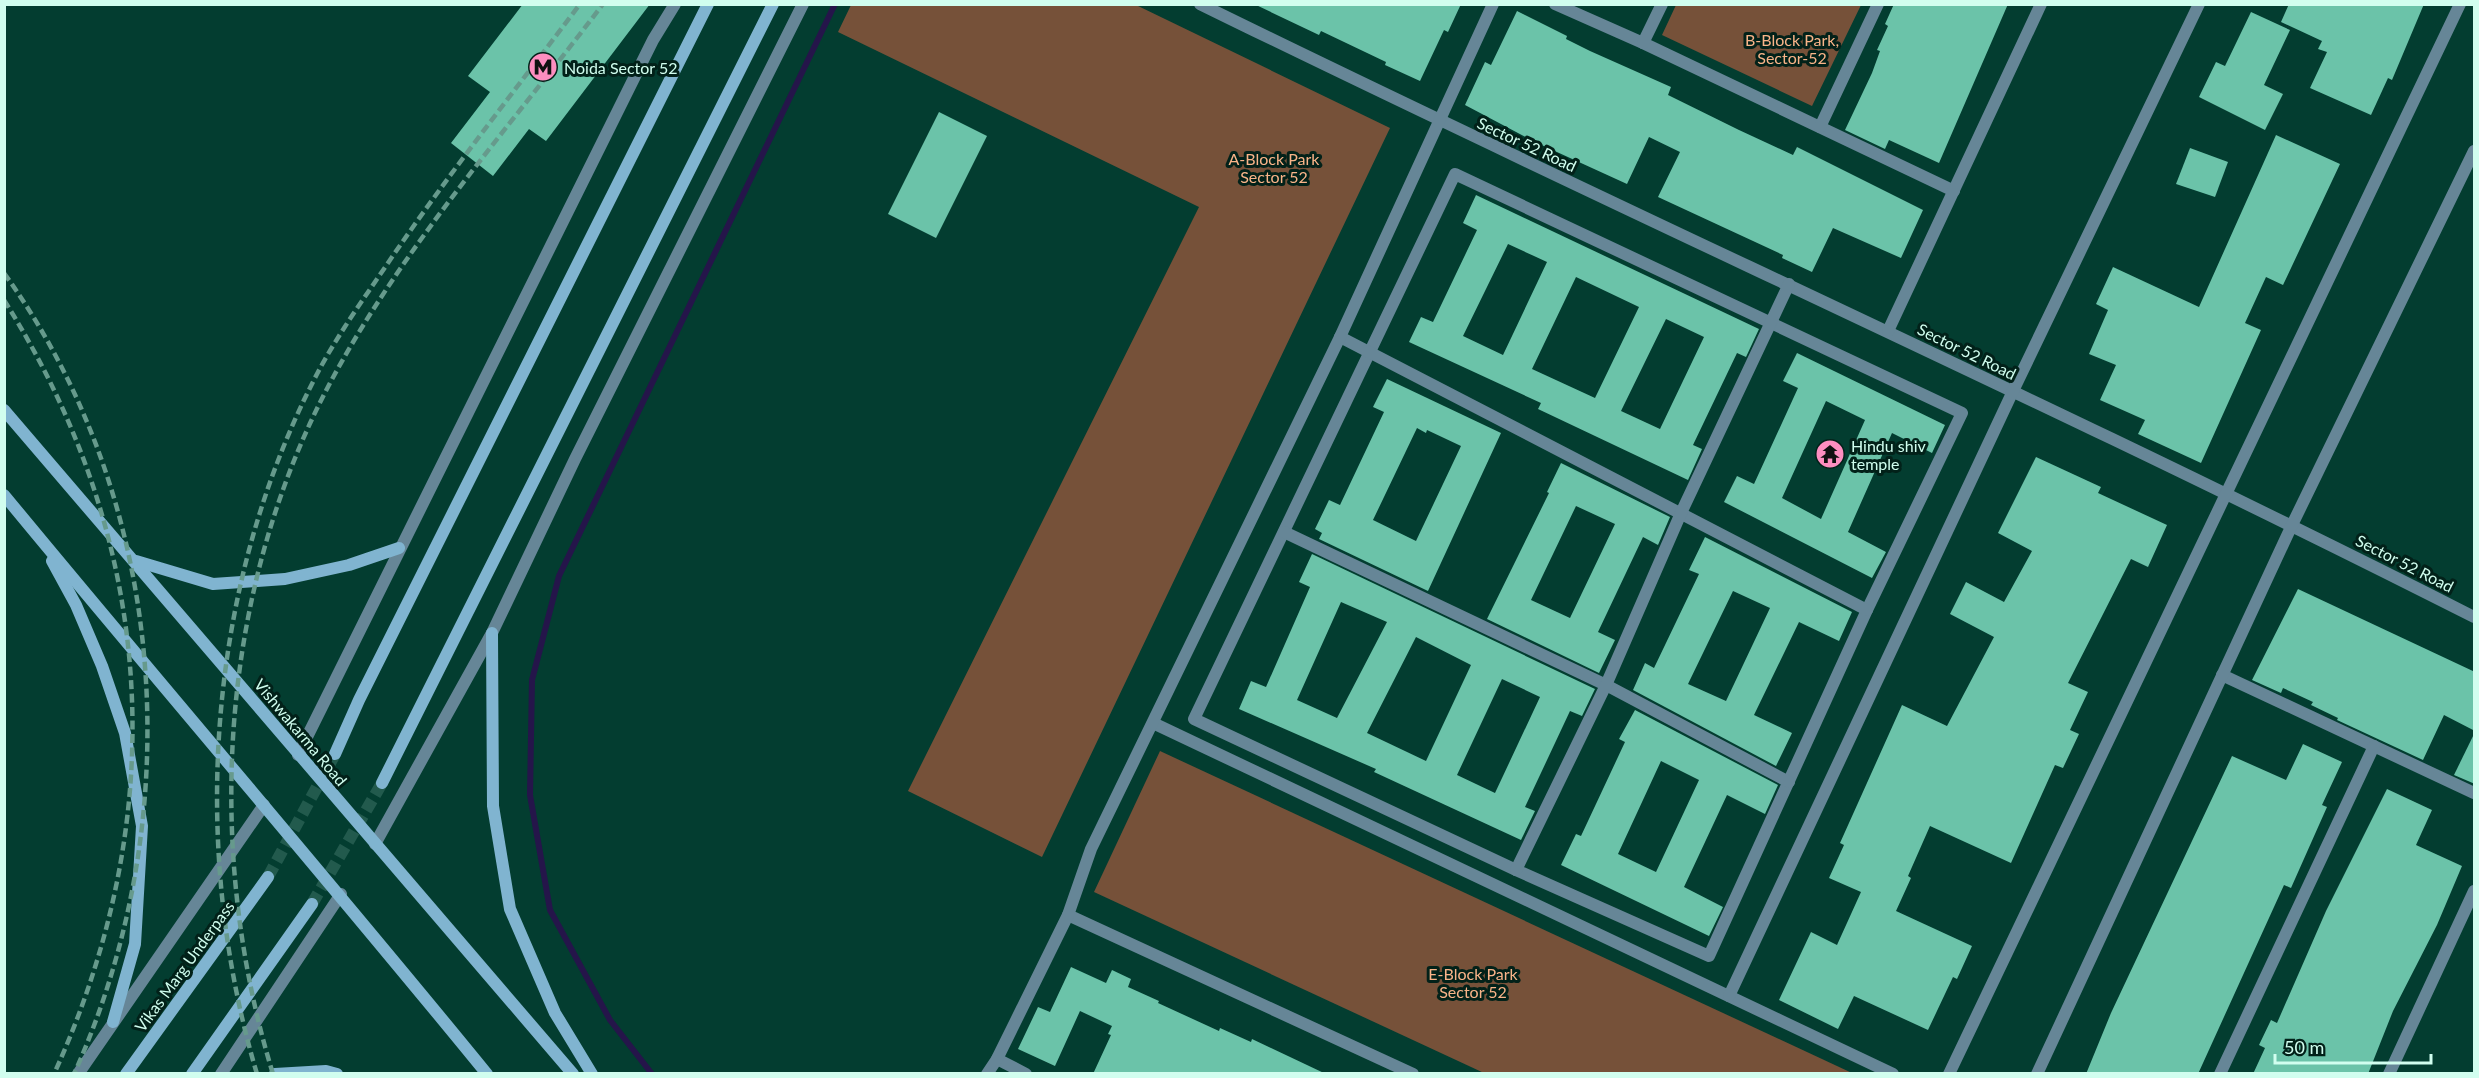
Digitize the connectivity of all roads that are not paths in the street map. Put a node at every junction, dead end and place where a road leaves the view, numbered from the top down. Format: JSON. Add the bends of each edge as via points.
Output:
{"nodes":[{"id":1,"x":675,"y":4,"type":"edge"},
{"id":2,"x":708,"y":4,"type":"edge"},
{"id":3,"x":773,"y":4,"type":"edge"},
{"id":4,"x":802,"y":4,"type":"edge"},
{"id":5,"x":1200,"y":4,"type":"edge"},
{"id":6,"x":1493,"y":4,"type":"edge"},
{"id":7,"x":1555,"y":4,"type":"edge"},
{"id":8,"x":1662,"y":4,"type":"edge"},
{"id":9,"x":1878,"y":4,"type":"edge"},
{"id":10,"x":2041,"y":4,"type":"edge"},
{"id":11,"x":2199,"y":4,"type":"edge"},
{"id":12,"x":2460,"y":4,"type":"edge"},
{"id":13,"x":1643,"y":42,"type":"junction"},
{"id":14,"x":1441,"y":123,"type":"junction"},
{"id":15,"x":1821,"y":127,"type":"junction"},
{"id":16,"x":2475,"y":151,"type":"edge"},
{"id":17,"x":1954,"y":191,"type":"junction"},
{"id":18,"x":1789,"y":284,"type":"junction"},
{"id":19,"x":1772,"y":324,"type":"junction"},
{"id":20,"x":1888,"y":331,"type":"junction"},
{"id":21,"x":1340,"y":338,"type":"junction"},
{"id":22,"x":1370,"y":352,"type":"junction"},
{"id":23,"x":2013,"y":391,"type":"junction"},
{"id":24,"x":4,"y":410,"type":"edge"},
{"id":25,"x":2226,"y":493,"type":"junction"},
{"id":26,"x":4,"y":495,"type":"edge"},
{"id":27,"x":1681,"y":513,"type":"junction"},
{"id":28,"x":2292,"y":525,"type":"junction"},
{"id":29,"x":1284,"y":532,"type":"junction"},
{"id":30,"x":40,"y":538,"type":"junction"},
{"id":31,"x":399,"y":548,"type":"junction"},
{"id":32,"x":135,"y":561,"type":"junction"},
{"id":33,"x":1867,"y":610,"type":"junction"},
{"id":34,"x":2475,"y":617,"type":"edge"},
{"id":35,"x":492,"y":633,"type":"junction"},
{"id":36,"x":2222,"y":675,"type":"junction"},
{"id":37,"x":1606,"y":685,"type":"junction"},
{"id":38,"x":1153,"y":723,"type":"junction"},
{"id":39,"x":2374,"y":746,"type":"junction"},
{"id":40,"x":335,"y":754,"type":"tunnel mouth"},
{"id":41,"x":298,"y":755,"type":"junction"},
{"id":42,"x":1789,"y":782,"type":"junction"},
{"id":43,"x":382,"y":783,"type":"tunnel mouth"},
{"id":44,"x":2475,"y":793,"type":"edge"},
{"id":45,"x":264,"y":806,"type":"junction"},
{"id":46,"x":375,"y":844,"type":"junction"},
{"id":47,"x":1516,"y":870,"type":"junction"},
{"id":48,"x":268,"y":877,"type":"tunnel mouth"},
{"id":49,"x":2475,"y":891,"type":"edge"},
{"id":50,"x":341,"y":894,"type":"junction"},
{"id":51,"x":312,"y":904,"type":"tunnel mouth"},
{"id":52,"x":1068,"y":915,"type":"junction"},
{"id":53,"x":1729,"y":996,"type":"junction"},
{"id":54,"x":113,"y":1022,"type":"junction"},
{"id":55,"x":997,"y":1059,"type":"junction"},
{"id":56,"x":78,"y":1074,"type":"edge"},
{"id":57,"x":126,"y":1074,"type":"edge"},
{"id":58,"x":192,"y":1074,"type":"edge"},
{"id":59,"x":221,"y":1074,"type":"edge"},
{"id":60,"x":275,"y":1074,"type":"edge"},
{"id":61,"x":337,"y":1074,"type":"edge"},
{"id":62,"x":487,"y":1074,"type":"edge"},
{"id":63,"x":573,"y":1074,"type":"edge"},
{"id":64,"x":592,"y":1074,"type":"edge"},
{"id":65,"x":987,"y":1074,"type":"edge"},
{"id":66,"x":1026,"y":1074,"type":"edge"},
{"id":67,"x":1413,"y":1074,"type":"edge"},
{"id":68,"x":1893,"y":1074,"type":"edge"},
{"id":69,"x":1949,"y":1074,"type":"edge"},
{"id":70,"x":2037,"y":1074,"type":"edge"},
{"id":71,"x":2220,"y":1074,"type":"edge"},
{"id":72,"x":2389,"y":1074,"type":"edge"}],
"edges":[{"from":1,"to":31,"type":"street","via":[[653,40]]},
{"from":2,"to":40,"type":"main road"},
{"from":3,"to":43,"type":"main road"},
{"from":4,"to":35,"type":"street"},
{"from":5,"to":14,"type":"street","name":"Sector 52 Road"},
{"from":6,"to":14,"type":"street"},
{"from":7,"to":13,"type":"street"},
{"from":8,"to":13,"type":"street"},
{"from":9,"to":15,"type":"street"},
{"from":10,"to":17,"type":"street"},
{"from":11,"to":23,"type":"street"},
{"from":12,"to":25,"type":"street"},
{"from":13,"to":15,"type":"street"},
{"from":14,"to":18,"type":"street","name":"Sector 52 Road"},
{"from":14,"to":21,"type":"street"},
{"from":15,"to":17,"type":"street"},
{"from":16,"to":28,"type":"street"},
{"from":17,"to":20,"type":"street"},
{"from":18,"to":19,"type":"street"},
{"from":18,"to":20,"type":"street","name":"Sector 52 Road"},
{"from":19,"to":22,"type":"street","via":[[1455,174]]},
{"from":19,"to":27,"type":"street"},
{"from":19,"to":33,"type":"street","via":[[1962,413]]},
{"from":20,"to":23,"type":"street","name":"Sector 52 Road"},
{"from":21,"to":22,"type":"street"},
{"from":21,"to":38,"type":"street"},
{"from":22,"to":27,"type":"street"},
{"from":22,"to":29,"type":"street"},
{"from":23,"to":25,"type":"street","name":"Sector 52 Road"},
{"from":23,"to":53,"type":"street"},
{"from":24,"to":32,"type":"main road","name":"Vishwakarma Road"},
{"from":25,"to":28,"type":"street","name":"Sector 52 Road"},
{"from":25,"to":69,"type":"street"},
{"from":26,"to":30,"type":"main road"},
{"from":27,"to":33,"type":"street"},
{"from":27,"to":37,"type":"street"},
{"from":28,"to":34,"type":"street","name":"Sector 52 Road"},
{"from":28,"to":36,"type":"street"},
{"from":29,"to":37,"type":"street"},
{"from":29,"to":47,"type":"street","via":[[1194,719]]},
{"from":30,"to":45,"type":"main road"},
{"from":30,"to":54,"type":"main road","via":[[76,605],[102,666],[125,733],[142,826],[135,944]]},
{"from":31,"to":32,"type":"main road","via":[[349,565],[285,579],[213,584]]},
{"from":31,"to":41,"type":"street"},
{"from":32,"to":41,"type":"main road","name":"Vishwakarma Road"},
{"from":33,"to":42,"type":"street"},
{"from":35,"to":46,"type":"street"},
{"from":35,"to":64,"type":"main road","via":[[493,806],[510,909],[555,1013]]},
{"from":36,"to":39,"type":"street"},
{"from":36,"to":70,"type":"street"},
{"from":37,"to":42,"type":"street"},
{"from":37,"to":47,"type":"street"},
{"from":38,"to":52,"type":"street","via":[[1091,849]]},
{"from":38,"to":53,"type":"street"},
{"from":39,"to":44,"type":"street"},
{"from":39,"to":71,"type":"street"},
{"from":41,"to":46,"type":"main road","name":"Vishwakarma Road"},
{"from":42,"to":47,"type":"street","via":[[1709,956]]},
{"from":45,"to":50,"type":"main road"},
{"from":45,"to":54,"type":"street"},
{"from":46,"to":63,"type":"main road","name":"Vishwakarma Road"},
{"from":48,"to":57,"type":"main road","name":"Vikas Marg Underpass"},
{"from":49,"to":72,"type":"street"},
{"from":50,"to":59,"type":"street"},
{"from":50,"to":62,"type":"main road"},
{"from":51,"to":58,"type":"main road"},
{"from":52,"to":55,"type":"street"},
{"from":52,"to":67,"type":"street"},
{"from":53,"to":68,"type":"street"},
{"from":54,"to":56,"type":"street"},
{"from":55,"to":65,"type":"street"},
{"from":55,"to":66,"type":"street"},
{"from":60,"to":61,"type":"main road"}]}
